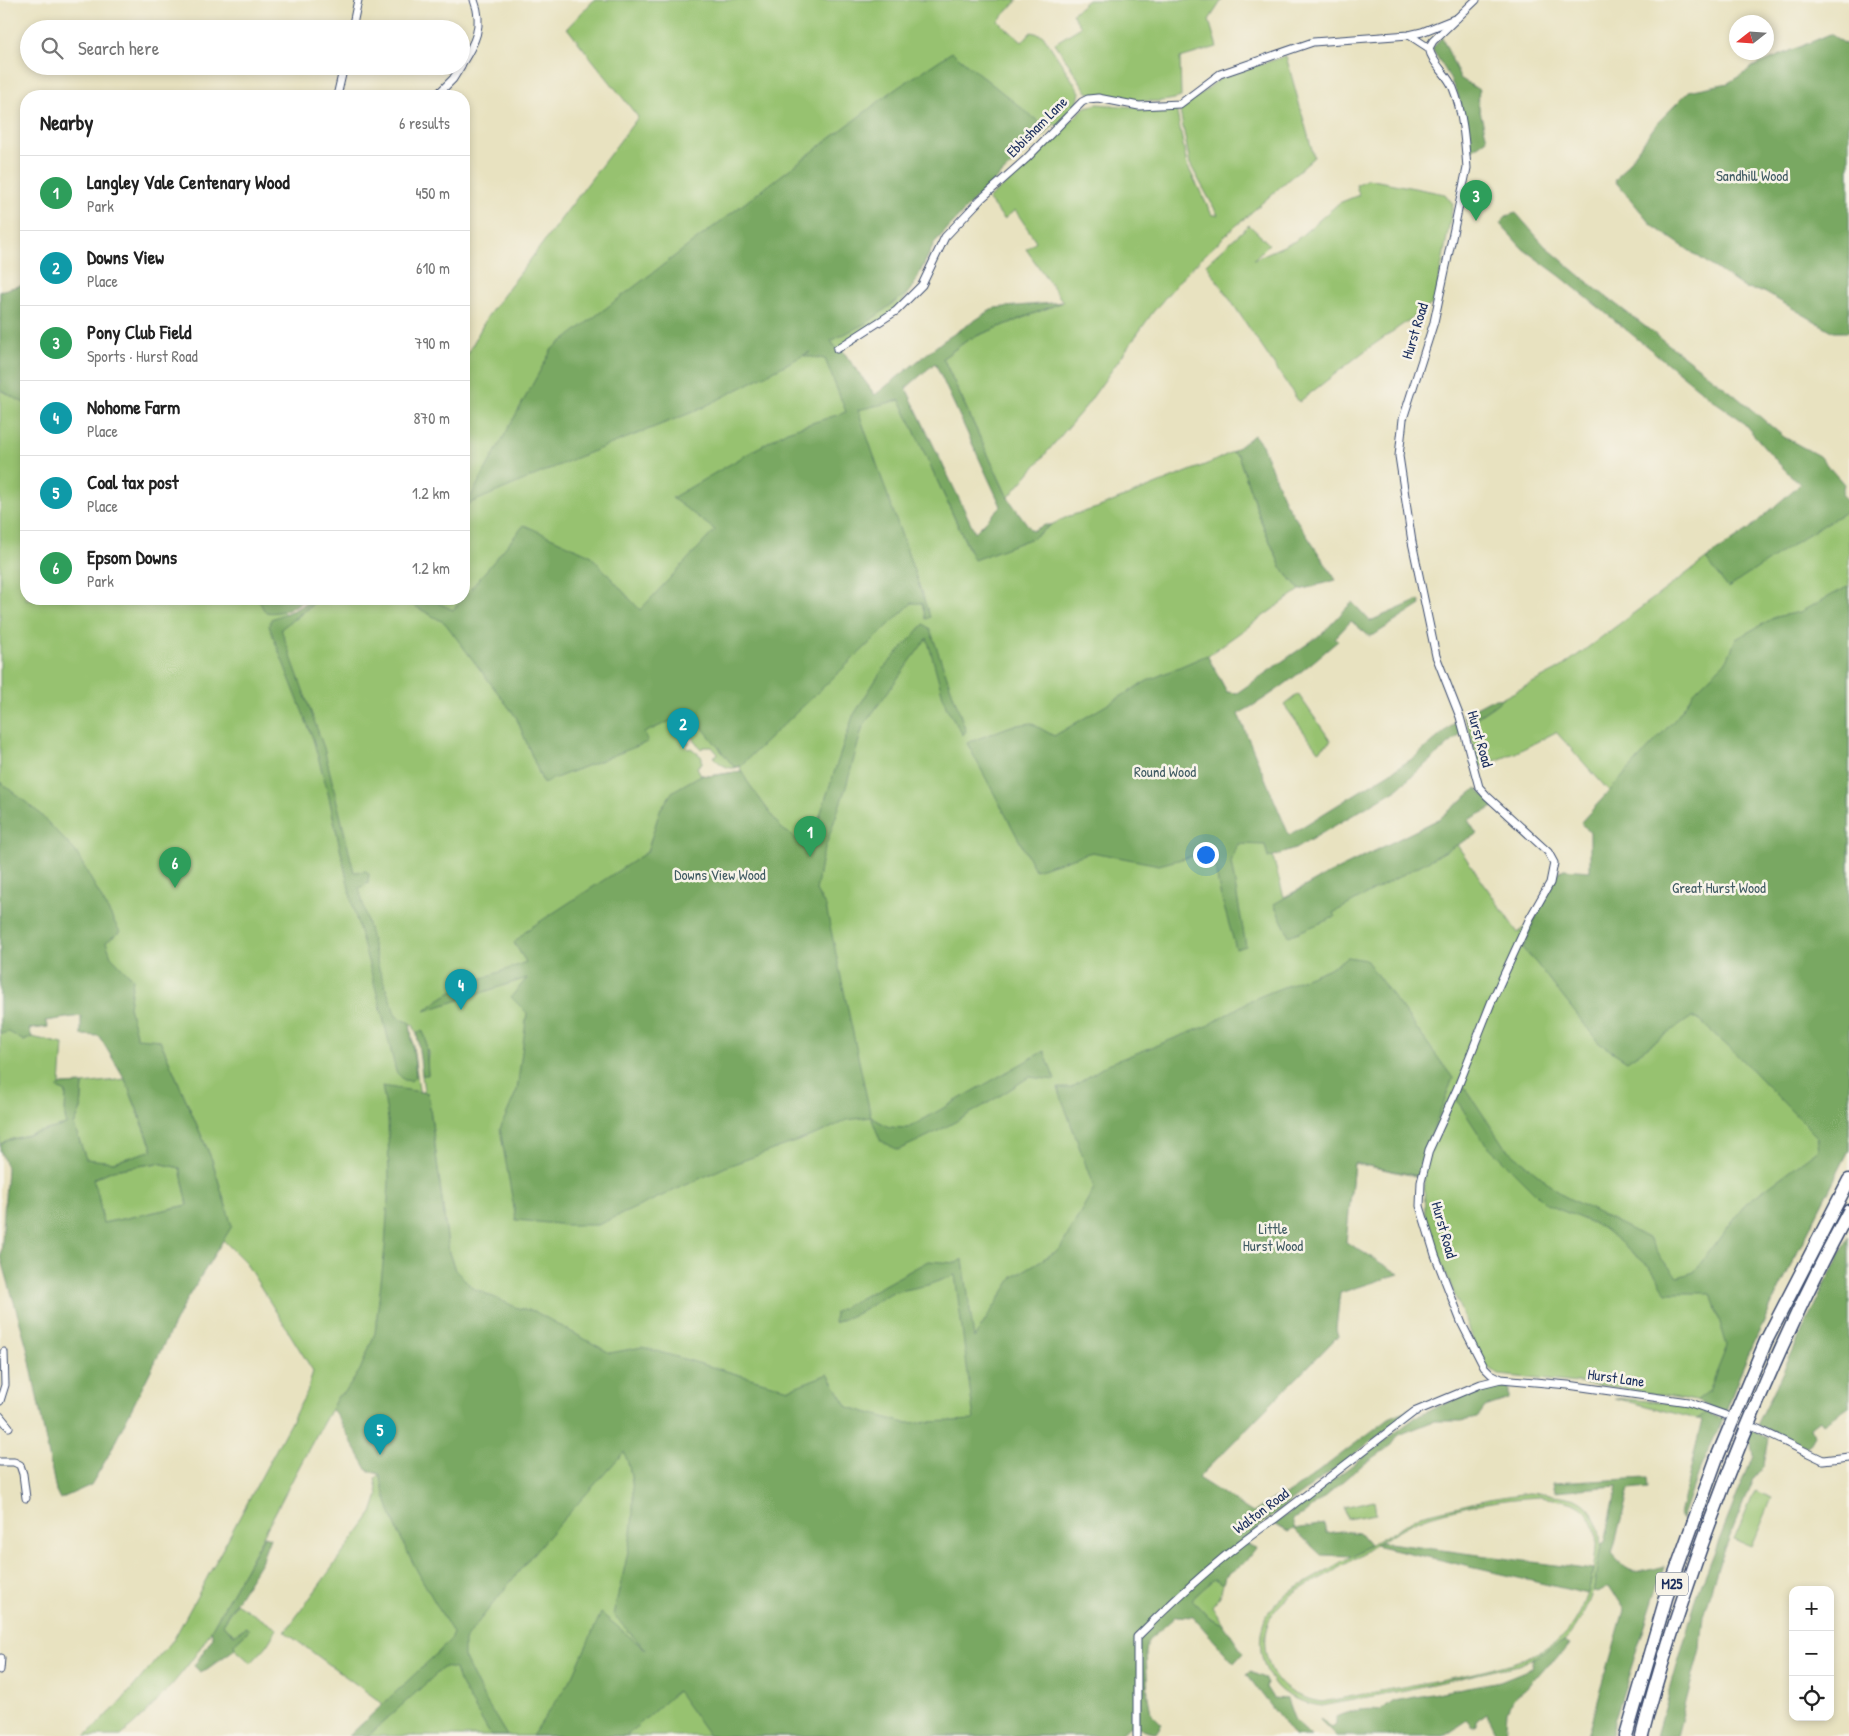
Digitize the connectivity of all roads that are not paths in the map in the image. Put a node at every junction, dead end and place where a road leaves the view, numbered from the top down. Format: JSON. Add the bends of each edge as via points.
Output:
{"nodes":[{"id":1,"x":358,"y":0,"type":"edge"},
{"id":2,"x":474,"y":0,"type":"edge"},
{"id":3,"x":1476,"y":0,"type":"edge"},
{"id":4,"x":1457,"y":18,"type":"junction"},
{"id":5,"x":354,"y":20,"type":"edge"},
{"id":6,"x":1422,"y":32,"type":"junction"},
{"id":7,"x":1408,"y":35,"type":"junction"},
{"id":8,"x":1433,"y":41,"type":"junction"},
{"id":9,"x":1429,"y":48,"type":"junction"},
{"id":10,"x":470,"y":50,"type":"edge"},
{"id":11,"x":342,"y":75,"type":"edge"},
{"id":12,"x":455,"y":75,"type":"edge"},
{"id":13,"x":338,"y":90,"type":"edge"},
{"id":14,"x":442,"y":90,"type":"edge"},
{"id":15,"x":837,"y":349,"type":"dead end"},
{"id":16,"x":1849,"y":1180,"type":"edge"},
{"id":17,"x":1849,"y":1211,"type":"edge"},
{"id":18,"x":4,"y":1352,"type":"dead end"},
{"id":19,"x":1484,"y":1368,"type":"junction"},
{"id":20,"x":1501,"y":1379,"type":"junction"},
{"id":21,"x":1482,"y":1384,"type":"junction"},
{"id":22,"x":0,"y":1401,"type":"edge"},
{"id":23,"x":1725,"y":1415,"type":"dead end"},
{"id":24,"x":0,"y":1416,"type":"edge"},
{"id":25,"x":9,"y":1427,"type":"dead end"},
{"id":26,"x":1756,"y":1428,"type":"dead end"},
{"id":27,"x":1848,"y":1456,"type":"edge"},
{"id":28,"x":0,"y":1462,"type":"edge"},
{"id":29,"x":26,"y":1498,"type":"dead end"},
{"id":30,"x":1,"y":1658,"type":"dead end"},
{"id":31,"x":0,"y":1670,"type":"edge"},
{"id":32,"x":1136,"y":1736,"type":"edge"},
{"id":33,"x":1626,"y":1736,"type":"edge"},
{"id":34,"x":1642,"y":1736,"type":"edge"}],
"edges":[{"from":1,"to":5,"type":"street"},
{"from":2,"to":10,"type":"street","via":[[478,21]]},
{"from":3,"to":4,"type":"street","name":"Ebbisham Lane"},
{"from":4,"to":6,"type":"street","name":"Ebbisham Lane"},
{"from":4,"to":8,"type":"street","name":"Ebbisham Lane"},
{"from":6,"to":7,"type":"street","name":"Ebbisham Lane"},
{"from":6,"to":8,"type":"street"},
{"from":7,"to":9,"type":"street"},
{"from":7,"to":15,"type":"street","name":"Ebbisham Lane","via":[[1313,42],[1220,74],[1180,104],[1139,106],[1098,98],[1082,102],[945,237],[922,285],[896,311]]},
{"from":8,"to":9,"type":"street","name":"Ebbisham Lane"},
{"from":9,"to":19,"type":"street","name":"Hurst Road","via":[[1430,56],[1453,88],[1465,142],[1467,168],[1434,322],[1403,419],[1399,456],[1402,486],[1436,656],[1460,716],[1479,787],[1548,852],[1554,863],[1550,884],[1530,918],[1491,1003],[1457,1089],[1428,1150],[1421,1182],[1420,1206],[1435,1255],[1467,1337]]},
{"from":11,"to":13,"type":"street"},
{"from":12,"to":14,"type":"street"},
{"from":16,"to":33,"type":"highway","number":"M25","via":[[1766,1341],[1716,1460],[1666,1598]]},
{"from":17,"to":34,"type":"highway","number":"M25","via":[[1781,1346],[1731,1465],[1682,1600]]},
{"from":18,"to":22,"type":"street","via":[[5,1385]]},
{"from":19,"to":20,"type":"street","name":"Hurst Road"},
{"from":19,"to":21,"type":"street","via":[[1486,1377]]},
{"from":20,"to":21,"type":"street","name":"Walton Road"},
{"from":20,"to":23,"type":"street","name":"Hurst Lane","via":[[1688,1402]]},
{"from":21,"to":32,"type":"street","name":"Walton Road","via":[[1414,1412],[1250,1536],[1137,1637]]},
{"from":24,"to":25,"type":"street"},
{"from":26,"to":27,"type":"street","via":[[1823,1460]]},
{"from":28,"to":29,"type":"street","via":[[20,1465]]},
{"from":30,"to":31,"type":"street"}]}
